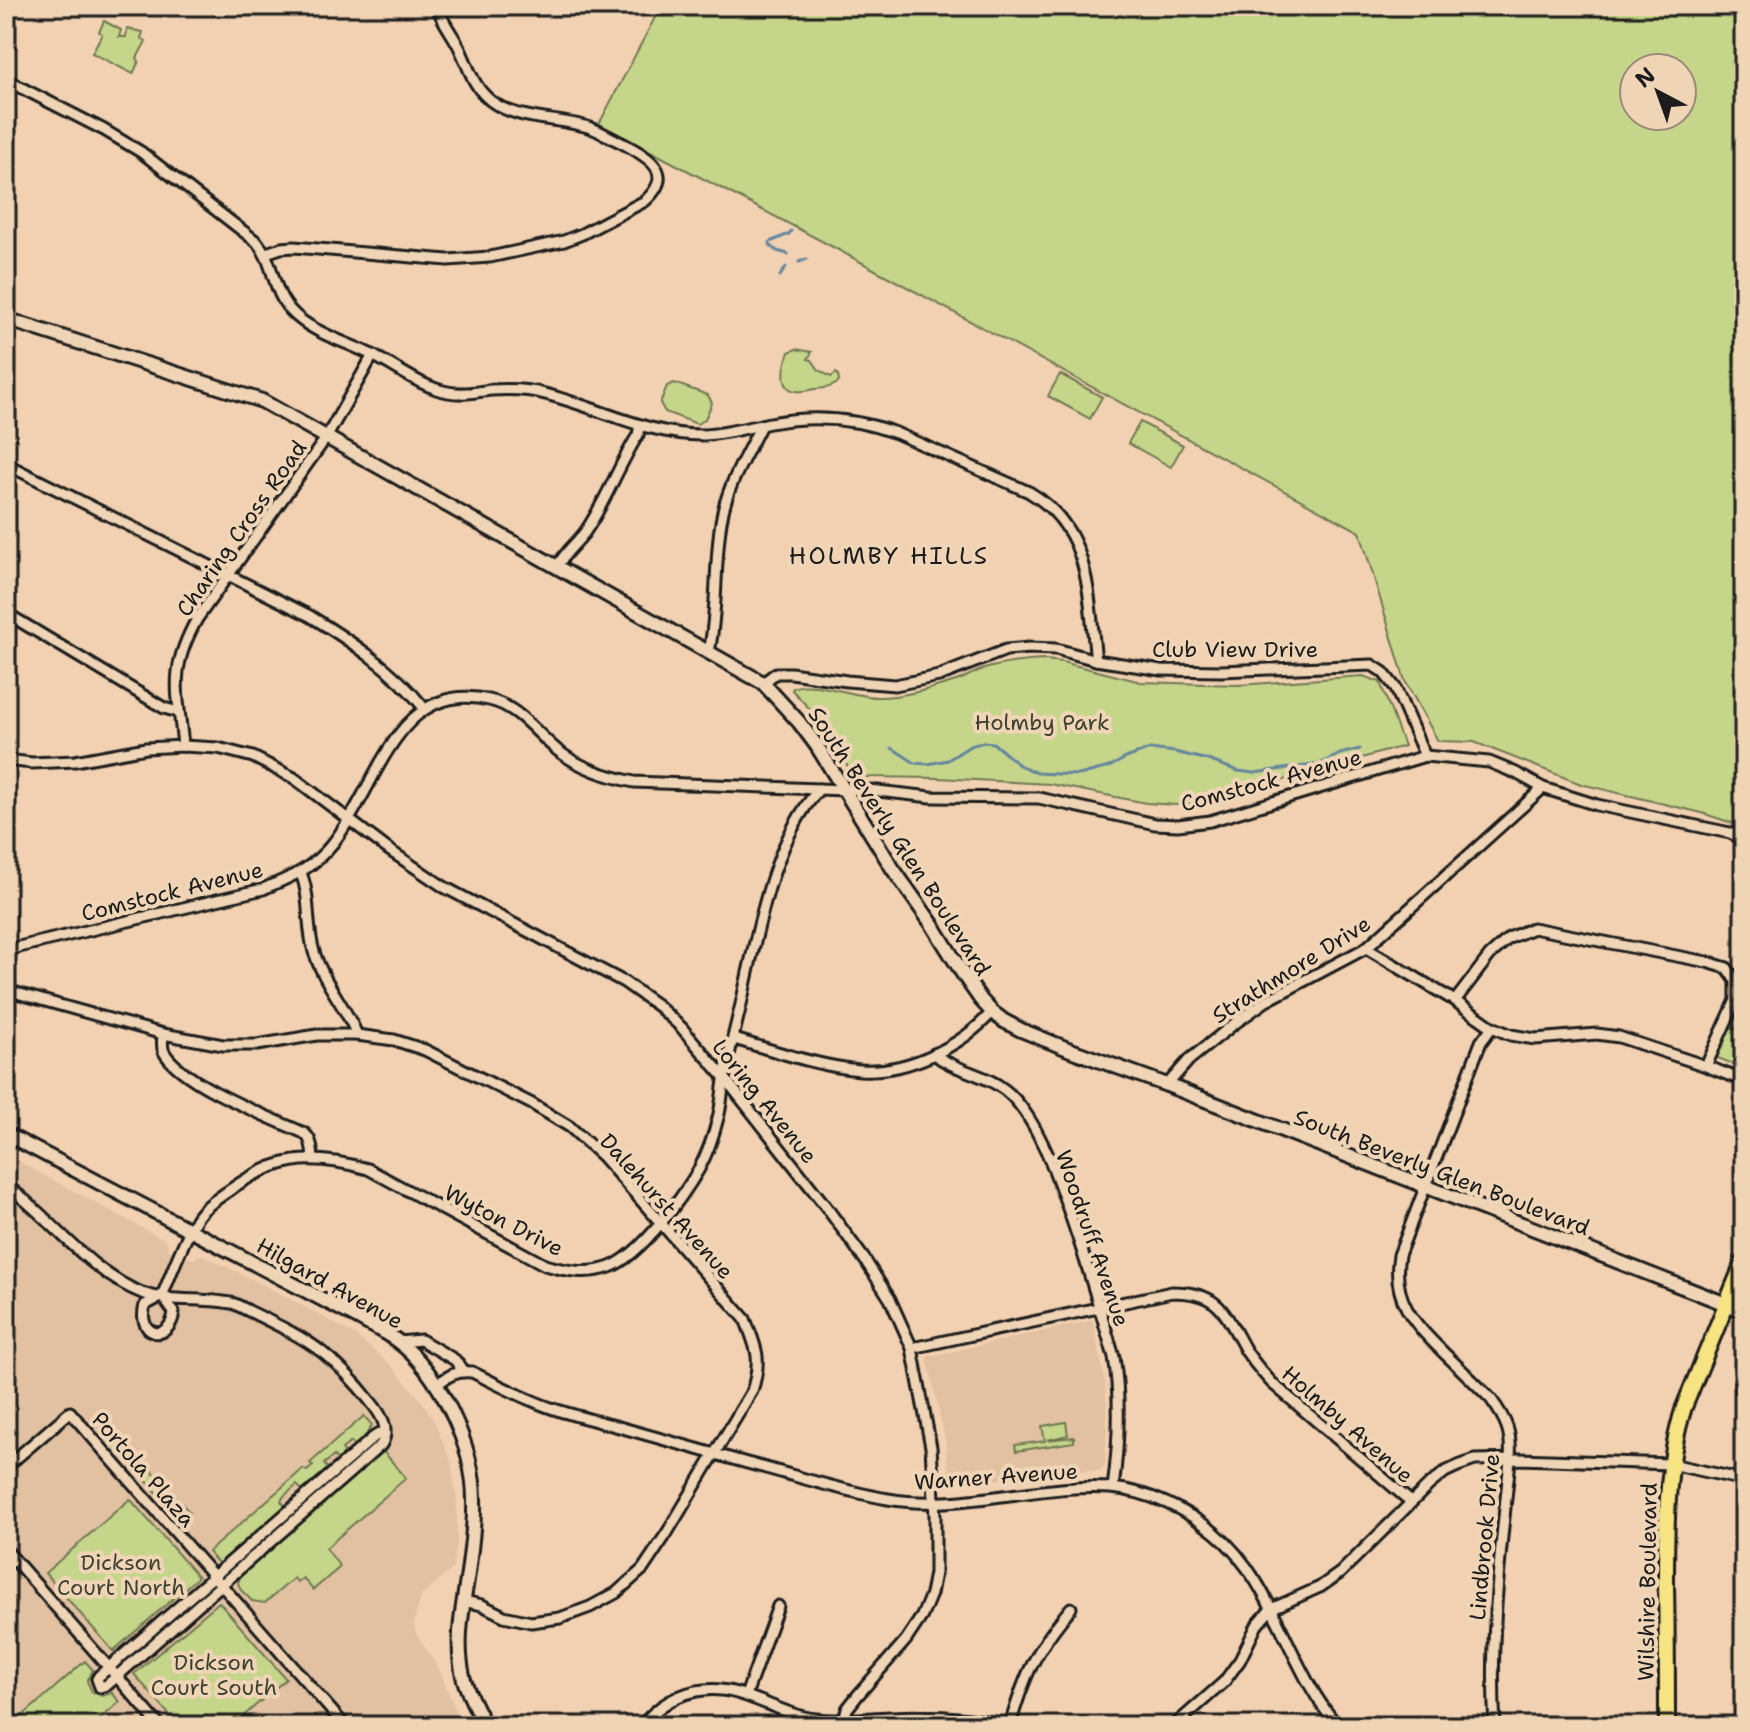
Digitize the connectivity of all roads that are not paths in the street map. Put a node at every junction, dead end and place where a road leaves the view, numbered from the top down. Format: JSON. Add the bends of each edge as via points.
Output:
{"nodes":[{"id":1,"x":437,"y":6,"type":"edge"},
{"id":2,"x":6,"y":80,"type":"edge"},
{"id":3,"x":266,"y":253,"type":"junction"},
{"id":4,"x":6,"y":319,"type":"edge"},
{"id":5,"x":373,"y":355,"type":"junction"},
{"id":6,"x":640,"y":425,"type":"junction"},
{"id":7,"x":761,"y":425,"type":"junction"},
{"id":8,"x":326,"y":438,"type":"junction"},
{"id":9,"x":6,"y":464,"type":"edge"},
{"id":10,"x":557,"y":567,"type":"junction"},
{"id":11,"x":228,"y":575,"type":"junction"},
{"id":12,"x":6,"y":613,"type":"edge"},
{"id":13,"x":709,"y":652,"type":"junction"},
{"id":14,"x":1096,"y":660,"type":"junction"},
{"id":15,"x":763,"y":683,"type":"junction"},
{"id":16,"x":424,"y":708,"type":"junction"},
{"id":17,"x":178,"y":712,"type":"junction"},
{"id":18,"x":183,"y":746,"type":"junction"},
{"id":19,"x":1425,"y":756,"type":"junction"},
{"id":20,"x":6,"y":760,"type":"edge"},
{"id":21,"x":1543,"y":788,"type":"junction"},
{"id":22,"x":819,"y":789,"type":"junction"},
{"id":23,"x":845,"y":790,"type":"junction"},
{"id":24,"x":349,"y":819,"type":"junction"},
{"id":25,"x":1744,"y":839,"type":"edge"},
{"id":26,"x":301,"y":873,"type":"junction"},
{"id":27,"x":1366,"y":948,"type":"junction"},
{"id":28,"x":6,"y":952,"type":"edge"},
{"id":29,"x":6,"y":990,"type":"edge"},
{"id":30,"x":1455,"y":1001,"type":"junction"},
{"id":31,"x":992,"y":1012,"type":"junction"},
{"id":32,"x":1492,"y":1027,"type":"junction"},
{"id":33,"x":163,"y":1034,"type":"junction"},
{"id":34,"x":357,"y":1035,"type":"junction"},
{"id":35,"x":734,"y":1039,"type":"junction"},
{"id":36,"x":934,"y":1054,"type":"junction"},
{"id":37,"x":1706,"y":1066,"type":"junction"},
{"id":38,"x":724,"y":1077,"type":"junction"},
{"id":39,"x":1744,"y":1081,"type":"edge"},
{"id":40,"x":1167,"y":1085,"type":"junction"},
{"id":41,"x":6,"y":1134,"type":"edge"},
{"id":42,"x":313,"y":1159,"type":"junction"},
{"id":43,"x":6,"y":1185,"type":"edge"},
{"id":44,"x":1425,"y":1187,"type":"junction"},
{"id":45,"x":661,"y":1222,"type":"junction"},
{"id":46,"x":192,"y":1231,"type":"junction"},
{"id":47,"x":1744,"y":1261,"type":"edge"},
{"id":48,"x":162,"y":1296,"type":"junction"},
{"id":49,"x":1728,"y":1304,"type":"junction"},
{"id":50,"x":1100,"y":1307,"type":"junction"},
{"id":51,"x":1744,"y":1311,"type":"edge"},
{"id":52,"x":398,"y":1342,"type":"junction"},
{"id":53,"x":912,"y":1348,"type":"junction"},
{"id":54,"x":463,"y":1371,"type":"junction"},
{"id":55,"x":436,"y":1385,"type":"junction"},
{"id":56,"x":714,"y":1454,"type":"junction"},
{"id":57,"x":1510,"y":1460,"type":"junction"},
{"id":58,"x":1671,"y":1464,"type":"junction"},
{"id":59,"x":6,"y":1467,"type":"edge"},
{"id":60,"x":1744,"y":1480,"type":"edge"},
{"id":61,"x":1113,"y":1488,"type":"junction"},
{"id":62,"x":934,"y":1502,"type":"junction"},
{"id":63,"x":1411,"y":1502,"type":"junction"},
{"id":64,"x":6,"y":1550,"type":"edge"},
{"id":65,"x":218,"y":1580,"type":"junction"},
{"id":66,"x":463,"y":1601,"type":"junction"},
{"id":67,"x":778,"y":1606,"type":"dead end"},
{"id":68,"x":1071,"y":1608,"type":"dead end"},
{"id":69,"x":1271,"y":1609,"type":"junction"},
{"id":70,"x":112,"y":1665,"type":"junction"},
{"id":71,"x":120,"y":1673,"type":"junction"},
{"id":72,"x":746,"y":1695,"type":"junction"},
{"id":73,"x":844,"y":1719,"type":"junction"},
{"id":74,"x":160,"y":1726,"type":"edge"},
{"id":75,"x":345,"y":1726,"type":"edge"},
{"id":76,"x":485,"y":1726,"type":"edge"},
{"id":77,"x":642,"y":1726,"type":"edge"},
{"id":78,"x":1011,"y":1726,"type":"edge"},
{"id":79,"x":1174,"y":1726,"type":"edge"},
{"id":80,"x":1338,"y":1726,"type":"edge"},
{"id":81,"x":1495,"y":1726,"type":"edge"},
{"id":82,"x":1667,"y":1726,"type":"edge"}],
"edges":[{"from":1,"to":3,"type":"street","via":[[478,89],[492,102],[508,111],[593,129],[642,154],[659,171],[658,187],[645,201],[582,234],[490,257],[448,260],[294,247]]},
{"from":2,"to":3,"type":"street","via":[[141,152]]},
{"from":3,"to":5,"type":"street","via":[[276,288],[292,312],[315,329]]},
{"from":4,"to":8,"type":"main road","name":"South Beverly Glen Boulevard","via":[[262,401]]},
{"from":5,"to":6,"type":"street","via":[[449,392],[546,394]]},
{"from":5,"to":8,"type":"street","name":"Charing Cross Road"},
{"from":6,"to":7,"type":"street","via":[[707,435]]},
{"from":6,"to":10,"type":"street","via":[[594,518]]},
{"from":7,"to":13,"type":"street","via":[[725,502]]},
{"from":7,"to":14,"type":"street","via":[[829,418],[877,426],[1043,500],[1064,523],[1080,554]]},
{"from":8,"to":10,"type":"main road","name":"South Beverly Glen Boulevard"},
{"from":8,"to":11,"type":"street","name":"Charing Cross Road"},
{"from":9,"to":11,"type":"street"},
{"from":10,"to":13,"type":"main road","name":"South Beverly Glen Boulevard"},
{"from":11,"to":16,"type":"street","via":[[352,643]]},
{"from":11,"to":17,"type":"street","name":"Charing Cross Road","via":[[181,651]]},
{"from":12,"to":17,"type":"street"},
{"from":13,"to":15,"type":"main road","name":"South Beverly Glen Boulevard"},
{"from":14,"to":15,"type":"street","name":"Club View Drive","via":[[1029,648],[1006,650],[939,676],[895,685],[791,673],[776,673]]},
{"from":14,"to":19,"type":"street","name":"Club View Drive","via":[[1161,670],[1372,665],[1395,687]]},
{"from":15,"to":23,"type":"main road","name":"South Beverly Glen Boulevard","via":[[799,722]]},
{"from":16,"to":22,"type":"street","name":"Comstock Avenue","via":[[470,696],[493,700],[577,763],[634,782]]},
{"from":16,"to":24,"type":"street","name":"Comstock Avenue","via":[[395,740]]},
{"from":17,"to":18,"type":"street","name":"Charing Cross Road"},
{"from":18,"to":20,"type":"street","via":[[75,761]]},
{"from":18,"to":24,"type":"street","name":"Loring Avenue","via":[[253,757],[294,778]]},
{"from":19,"to":21,"type":"street","name":"Comstock Avenue","via":[[1489,762]]},
{"from":19,"to":23,"type":"street","name":"Comstock Avenue","via":[[1210,821],[1178,825],[1039,798]]},
{"from":21,"to":25,"type":"street","name":"Comstock Avenue"},
{"from":21,"to":27,"type":"street","name":"Strathmore Drive"},
{"from":22,"to":23,"type":"street","name":"Comstock Avenue"},
{"from":22,"to":35,"type":"street","name":"Wyton Drive","via":[[805,806],[774,874]]},
{"from":23,"to":31,"type":"main road","name":"South Beverly Glen Boulevard"},
{"from":24,"to":26,"type":"street","name":"Comstock Avenue"},
{"from":24,"to":38,"type":"street","name":"Loring Avenue","via":[[444,887],[624,982],[681,1027]]},
{"from":26,"to":28,"type":"street","name":"Comstock Avenue","via":[[263,889]]},
{"from":26,"to":34,"type":"street","via":[[313,950]]},
{"from":27,"to":30,"type":"street"},
{"from":27,"to":40,"type":"street","name":"Strathmore Drive","via":[[1266,1001],[1189,1060]]},
{"from":29,"to":33,"type":"street","name":"Dalehurst Avenue"},
{"from":30,"to":32,"type":"street"},
{"from":30,"to":37,"type":"street","via":[[1490,955],[1509,938],[1533,928],[1707,962],[1727,968],[1736,981],[1736,1000]]},
{"from":31,"to":36,"type":"street","via":[[980,1026]]},
{"from":31,"to":40,"type":"main road","name":"South Beverly Glen Boulevard","via":[[1021,1030]]},
{"from":32,"to":37,"type":"street","via":[[1535,1039],[1619,1037]]},
{"from":32,"to":44,"type":"street","name":"Lindbrook Drive","via":[[1481,1042]]},
{"from":33,"to":34,"type":"street","name":"Dalehurst Avenue","via":[[223,1045]]},
{"from":33,"to":42,"type":"street","via":[[162,1046],[178,1070],[304,1133]]},
{"from":34,"to":45,"type":"street","name":"Dalehurst Avenue","via":[[425,1050],[570,1127]]},
{"from":35,"to":36,"type":"street","via":[[862,1070]]},
{"from":35,"to":38,"type":"street","name":"Wyton Drive"},
{"from":36,"to":50,"type":"street","name":"Woodruff Avenue","via":[[1005,1090],[1030,1120],[1063,1192]]},
{"from":37,"to":39,"type":"street"},
{"from":38,"to":45,"type":"street","name":"Wyton Drive","via":[[718,1118],[700,1166]]},
{"from":38,"to":53,"type":"street","name":"Loring Avenue","via":[[865,1260]]},
{"from":40,"to":44,"type":"main road","name":"South Beverly Glen Boulevard"},
{"from":41,"to":46,"type":"main road","name":"Hilgard Avenue"},
{"from":42,"to":45,"type":"street","name":"Wyton Drive","via":[[368,1169],[545,1265],[567,1271],[610,1267],[629,1257]]},
{"from":42,"to":46,"type":"street","name":"Wyton Drive","via":[[287,1162],[243,1180],[205,1208]]},
{"from":43,"to":48,"type":"street","via":[[89,1260],[142,1293]]},
{"from":44,"to":49,"type":"main road","name":"South Beverly Glen Boulevard"},
{"from":44,"to":57,"type":"street","name":"Lindbrook Drive","via":[[1399,1255],[1403,1299],[1416,1325],[1501,1412],[1509,1429]]},
{"from":45,"to":56,"type":"street","name":"Dalehurst Avenue","via":[[745,1319],[756,1346],[759,1369],[752,1391]]},
{"from":46,"to":48,"type":"street","name":"Wyton Drive"},
{"from":46,"to":52,"type":"main road","name":"Hilgard Avenue"},
{"from":47,"to":49,"type":"main road","name":"Wilshire Boulevard"},
{"from":48,"to":65,"type":"street","via":[[235,1304],[302,1339],[361,1389],[384,1422],[381,1445]]},
{"from":49,"to":51,"type":"main road","name":"South Beverly Glen Boulevard"},
{"from":49,"to":58,"type":"main road","name":"Wilshire Boulevard","via":[[1684,1407]]},
{"from":50,"to":53,"type":"street","name":"Holmby Avenue"},
{"from":50,"to":61,"type":"street","name":"Woodruff Avenue","via":[[1118,1383]]},
{"from":50,"to":63,"type":"street","name":"Holmby Avenue","via":[[1172,1292],[1190,1292],[1216,1304],[1272,1383]]},
{"from":52,"to":54,"type":"street","name":"Warner Avenue","via":[[421,1340],[455,1360]]},
{"from":52,"to":55,"type":"main road","name":"Hilgard Avenue"},
{"from":53,"to":62,"type":"street","name":"Loring Avenue","via":[[927,1419]]},
{"from":54,"to":55,"type":"street"},
{"from":54,"to":56,"type":"street","name":"Warner Avenue","via":[[552,1409]]},
{"from":55,"to":66,"type":"main road","name":"Hilgard Avenue","via":[[457,1424],[471,1471],[473,1532]]},
{"from":56,"to":62,"type":"street","name":"Warner Avenue","via":[[889,1499]]},
{"from":56,"to":66,"type":"street","via":[[643,1569],[616,1593],[560,1618],[531,1622]]},
{"from":57,"to":58,"type":"street","name":"Holmby Avenue"},
{"from":57,"to":63,"type":"street","name":"Holmby Avenue","via":[[1475,1460],[1458,1466]]},
{"from":57,"to":81,"type":"street","name":"Lindbrook Drive","via":[[1492,1654]]},
{"from":58,"to":60,"type":"street","name":"Holmby Avenue"},
{"from":58,"to":82,"type":"main road","name":"Wilshire Boulevard"},
{"from":59,"to":65,"type":"street","name":"Portola Plaza","via":[[70,1412]]},
{"from":61,"to":62,"type":"street","name":"Warner Avenue"},
{"from":61,"to":69,"type":"street","name":"Warner Avenue","via":[[1147,1495],[1217,1534],[1250,1572]]},
{"from":62,"to":73,"type":"street","name":"Loring Avenue","via":[[935,1573],[922,1616]]},
{"from":63,"to":69,"type":"street","via":[[1340,1573]]},
{"from":64,"to":70,"type":"street"},
{"from":65,"to":70,"type":"street"},
{"from":65,"to":71,"type":"street"},
{"from":65,"to":75,"type":"street"},
{"from":66,"to":76,"type":"main road","name":"Hilgard Avenue","via":[[463,1676]]},
{"from":67,"to":72,"type":"street"},
{"from":68,"to":78,"type":"street","via":[[1031,1667]]},
{"from":69,"to":79,"type":"street","via":[[1224,1682]]},
{"from":69,"to":80,"type":"street","name":"Warner Avenue","via":[[1310,1687]]},
{"from":70,"to":71,"type":"street"},
{"from":70,"to":71,"type":"street","via":[[97,1679],[100,1687]]},
{"from":71,"to":74,"type":"street"},
{"from":72,"to":73,"type":"street","via":[[808,1718]]},
{"from":72,"to":77,"type":"street","via":[[720,1688],[700,1690],[660,1707]]},
{"from":73,"to":78,"type":"street","via":[[931,1715]]}]}
